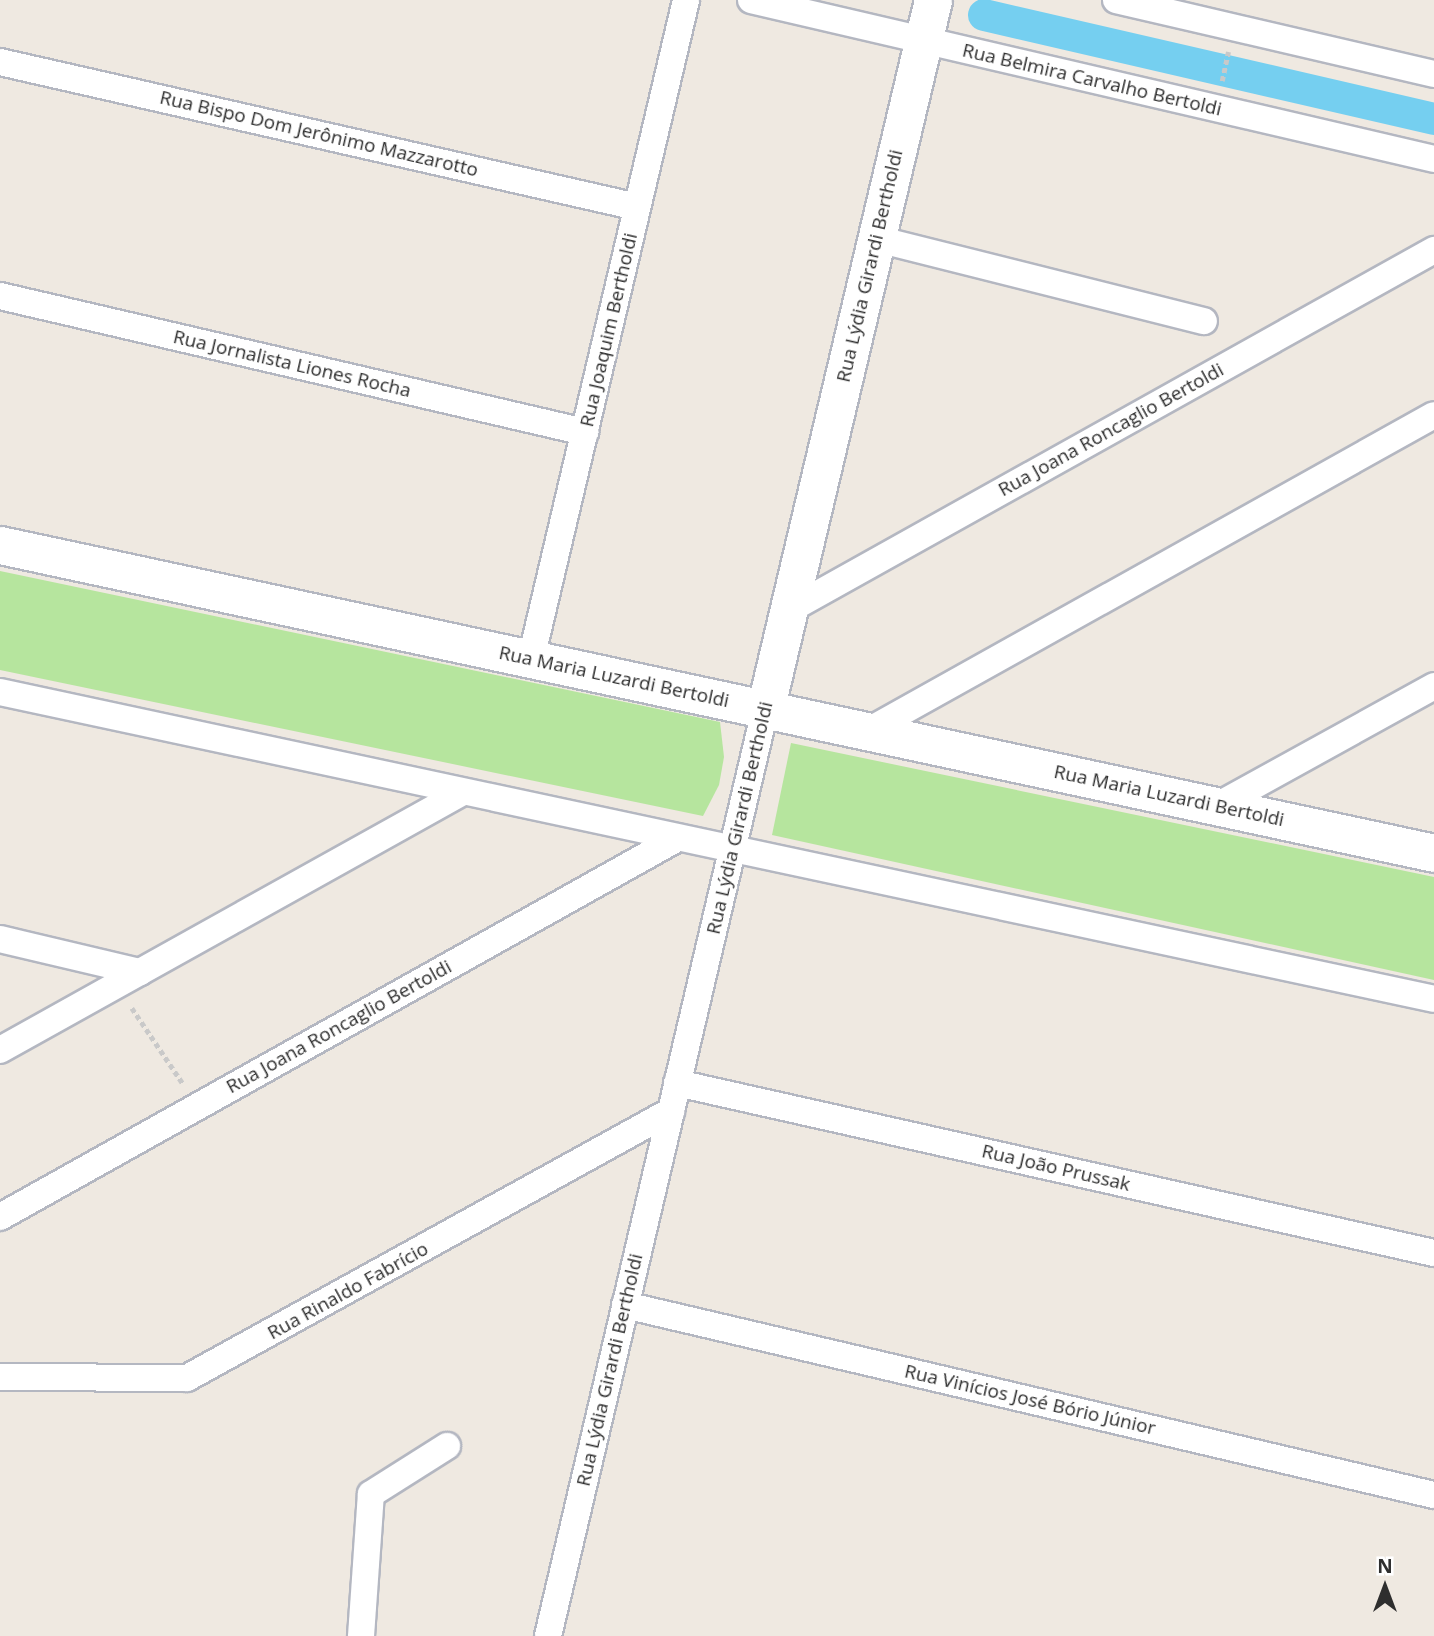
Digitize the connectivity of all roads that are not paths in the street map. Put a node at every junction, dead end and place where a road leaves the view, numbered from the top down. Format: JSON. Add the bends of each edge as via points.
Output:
{"nodes":[{"id":1,"x":686,"y":0,"type":"edge"},
{"id":2,"x":751,"y":0,"type":"edge"},
{"id":3,"x":933,"y":0,"type":"edge"},
{"id":4,"x":1115,"y":0,"type":"edge"},
{"id":5,"x":1187,"y":8,"type":"edge"},
{"id":6,"x":923,"y":40,"type":"junction"},
{"id":7,"x":0,"y":62,"type":"edge"},
{"id":8,"x":1434,"y":74,"type":"edge"},
{"id":9,"x":1434,"y":159,"type":"edge"},
{"id":10,"x":637,"y":207,"type":"junction"},
{"id":11,"x":877,"y":239,"type":"junction"},
{"id":12,"x":1434,"y":250,"type":"edge"},
{"id":13,"x":0,"y":296,"type":"edge"},
{"id":14,"x":1204,"y":321,"type":"dead end"},
{"id":15,"x":1434,"y":415,"type":"edge"},
{"id":16,"x":585,"y":432,"type":"junction"},
{"id":17,"x":0,"y":545,"type":"edge"},
{"id":18,"x":789,"y":610,"type":"junction"},
{"id":19,"x":531,"y":659,"type":"junction"},
{"id":20,"x":1434,"y":686,"type":"edge"},
{"id":21,"x":0,"y":692,"type":"edge"},
{"id":22,"x":765,"y":710,"type":"junction"},
{"id":23,"x":868,"y":731,"type":"junction"},
{"id":24,"x":463,"y":792,"type":"junction"},
{"id":25,"x":1217,"y":806,"type":"junction"},
{"id":26,"x":678,"y":838,"type":"junction"},
{"id":27,"x":733,"y":849,"type":"junction"},
{"id":28,"x":1434,"y":853,"type":"edge"},
{"id":29,"x":0,"y":939,"type":"edge"},
{"id":30,"x":140,"y":972,"type":"junction"},
{"id":31,"x":1434,"y":999,"type":"edge"},
{"id":32,"x":0,"y":1050,"type":"edge"},
{"id":33,"x":677,"y":1083,"type":"junction"},
{"id":34,"x":671,"y":1111,"type":"junction"},
{"id":35,"x":0,"y":1217,"type":"edge"},
{"id":36,"x":1434,"y":1253,"type":"edge"},
{"id":37,"x":625,"y":1305,"type":"junction"},
{"id":38,"x":0,"y":1377,"type":"edge"},
{"id":39,"x":446,"y":1446,"type":"dead end"},
{"id":40,"x":1434,"y":1495,"type":"edge"},
{"id":41,"x":361,"y":1636,"type":"edge"},
{"id":42,"x":548,"y":1636,"type":"edge"}],
"edges":[{"from":1,"to":10,"type":"street","name":"Rua Joaquim Bertholdi"},
{"from":2,"to":6,"type":"street","name":"Rua Belmira Carvalho Bertoldi"},
{"from":3,"to":6,"type":"street","name":"Rua Lýdia Girardi Bertholdi"},
{"from":4,"to":5,"type":"street"},
{"from":5,"to":8,"type":"street","via":[[1233,27]]},
{"from":6,"to":9,"type":"street","name":"Rua Belmira Carvalho Bertoldi"},
{"from":6,"to":11,"type":"street","name":"Rua Lýdia Girardi Bertholdi"},
{"from":7,"to":10,"type":"street","name":"Rua Bispo Dom Jerônimo Mazzarotto"},
{"from":10,"to":16,"type":"street","name":"Rua Joaquim Bertholdi"},
{"from":11,"to":14,"type":"street"},
{"from":11,"to":18,"type":"street","name":"Rua Lýdia Girardi Bertholdi"},
{"from":12,"to":18,"type":"street","name":"Rua Joana Roncaglio Bertoldi"},
{"from":13,"to":16,"type":"street","name":"Rua Jornalista Liones Rocha"},
{"from":15,"to":23,"type":"street"},
{"from":16,"to":19,"type":"street","name":"Rua Joaquim Bertholdi"},
{"from":17,"to":19,"type":"street","name":"Rua Maria Luzardi Bertoldi"},
{"from":18,"to":22,"type":"street","name":"Rua Lýdia Girardi Bertholdi"},
{"from":19,"to":22,"type":"street","name":"Rua Maria Luzardi Bertoldi"},
{"from":20,"to":25,"type":"street"},
{"from":21,"to":24,"type":"street"},
{"from":22,"to":23,"type":"street","name":"Rua Maria Luzardi Bertoldi"},
{"from":22,"to":27,"type":"street","name":"Rua Lýdia Girardi Bertholdi"},
{"from":23,"to":25,"type":"street","name":"Rua Maria Luzardi Bertoldi"},
{"from":24,"to":26,"type":"street"},
{"from":24,"to":30,"type":"street"},
{"from":25,"to":28,"type":"street","name":"Rua Maria Luzardi Bertoldi"},
{"from":26,"to":27,"type":"street"},
{"from":26,"to":35,"type":"street","name":"Rua Joana Roncaglio Bertoldi"},
{"from":27,"to":31,"type":"street"},
{"from":27,"to":33,"type":"street","name":"Rua Lýdia Girardi Bertholdi"},
{"from":29,"to":30,"type":"street"},
{"from":30,"to":32,"type":"street"},
{"from":33,"to":34,"type":"street","name":"Rua Lýdia Girardi Bertholdi"},
{"from":33,"to":36,"type":"street","name":"Rua João Prussak"},
{"from":34,"to":37,"type":"street","name":"Rua Lýdia Girardi Bertholdi"},
{"from":34,"to":38,"type":"street","name":"Rua Rinaldo Fabrício","via":[[187,1378]]},
{"from":37,"to":40,"type":"street","name":"Rua Vinícios José Bório Júnior"},
{"from":37,"to":42,"type":"street","name":"Rua Lýdia Girardi Bertholdi"},
{"from":39,"to":41,"type":"street","via":[[371,1494]]}]}
